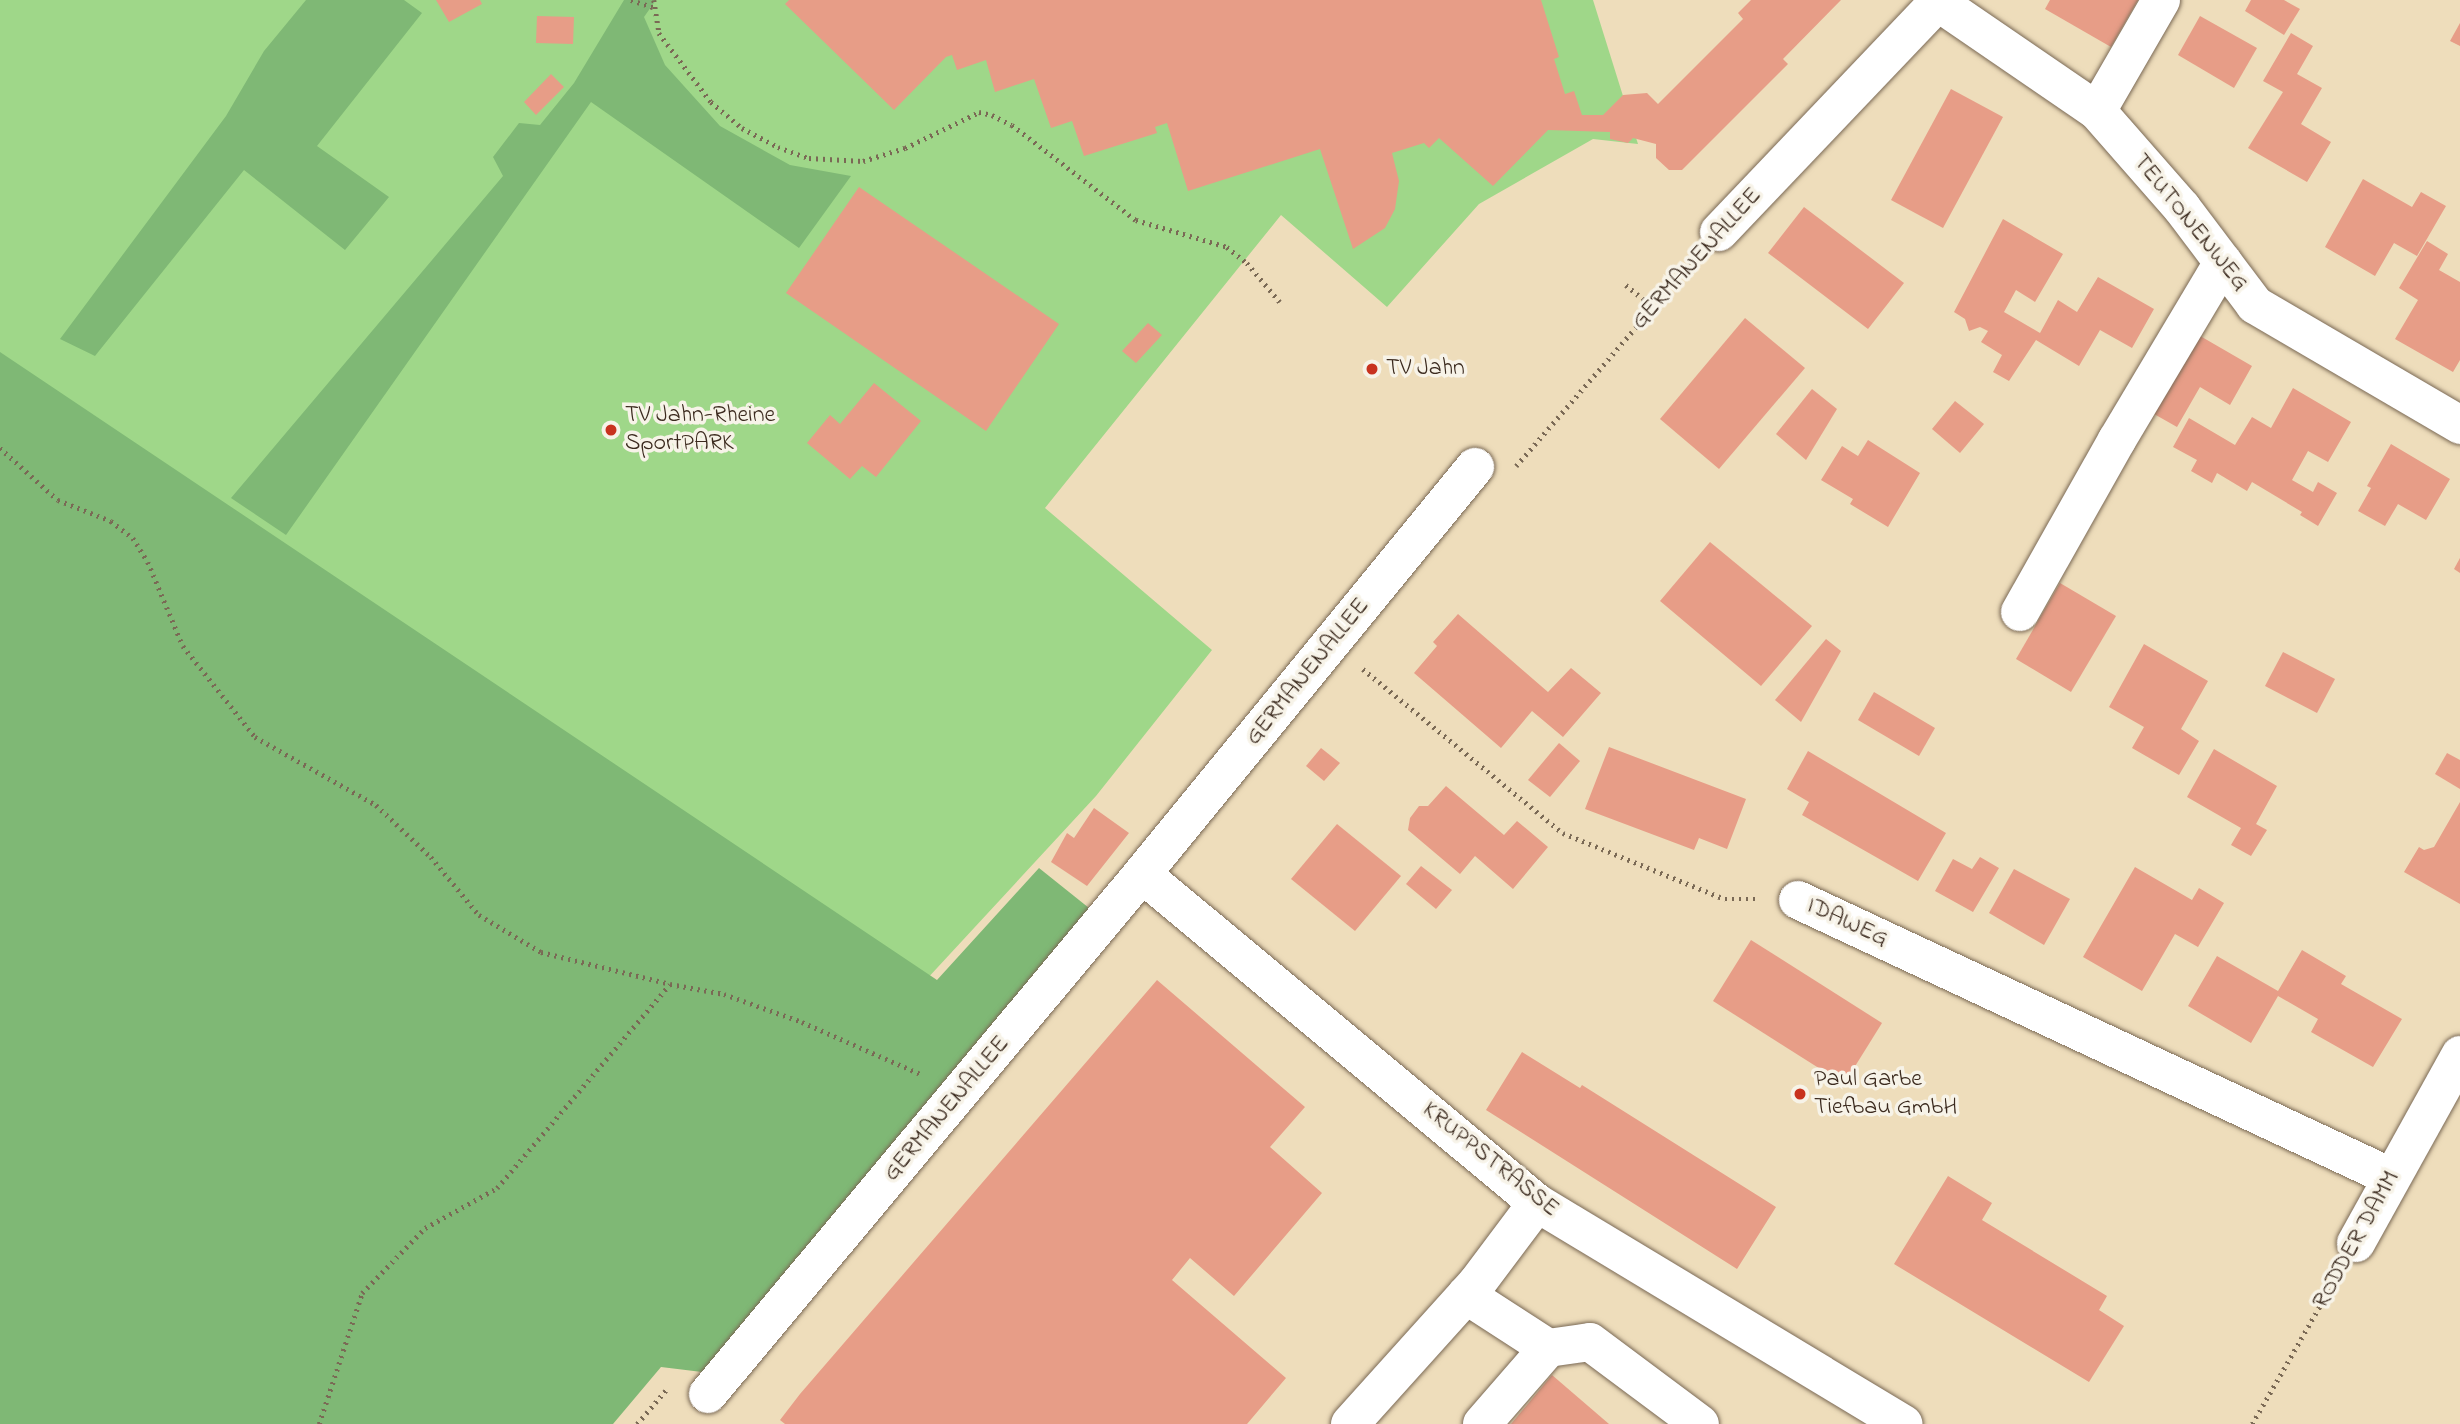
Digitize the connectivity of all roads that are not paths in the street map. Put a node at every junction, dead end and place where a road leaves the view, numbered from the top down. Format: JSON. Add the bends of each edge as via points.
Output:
{"nodes":[{"id":1,"x":2161,"y":0,"type":"edge"},
{"id":2,"x":1936,"y":1,"type":"edge"},
{"id":3,"x":2097,"y":111,"type":"junction"},
{"id":4,"x":1719,"y":232,"type":"road end"},
{"id":5,"x":2223,"y":262,"type":"junction"},
{"id":6,"x":2460,"y":425,"type":"edge"},
{"id":7,"x":1475,"y":467,"type":"road end"},
{"id":8,"x":2020,"y":612,"type":"dead end"},
{"id":9,"x":1142,"y":874,"type":"junction"},
{"id":10,"x":1798,"y":900,"type":"road end"},
{"id":11,"x":2460,"y":1055,"type":"edge"},
{"id":12,"x":2391,"y":1177,"type":"junction"},
{"id":13,"x":1537,"y":1203,"type":"junction"},
{"id":14,"x":2356,"y":1243,"type":"road end"},
{"id":15,"x":1466,"y":1295,"type":"junction"},
{"id":16,"x":1548,"y":1348,"type":"junction"},
{"id":17,"x":708,"y":1394,"type":"dead end"},
{"id":18,"x":1350,"y":1424,"type":"edge"},
{"id":19,"x":1482,"y":1424,"type":"edge"},
{"id":20,"x":1700,"y":1424,"type":"edge"},
{"id":21,"x":1904,"y":1424,"type":"edge"}],
"edges":[{"from":1,"to":3,"type":"street"},
{"from":2,"to":3,"type":"street","name":"TEUTONENWEG"},
{"from":2,"to":4,"type":"street","name":"GERMANENALLEE"},
{"from":3,"to":5,"type":"street","name":"TEUTONENWEG"},
{"from":5,"to":6,"type":"street","name":"TEUTONENWEG","via":[[2255,305]]},
{"from":5,"to":8,"type":"street"},
{"from":7,"to":9,"type":"street","name":"GERMANENALLEE"},
{"from":9,"to":13,"type":"street","name":"KRUPPSTRASSE"},
{"from":9,"to":17,"type":"street","name":"GERMANENALLEE"},
{"from":10,"to":12,"type":"street","name":"IDAWEG"},
{"from":11,"to":12,"type":"street","name":"RODDER DAMM"},
{"from":12,"to":14,"type":"street","name":"RODDER DAMM"},
{"from":13,"to":15,"type":"street"},
{"from":13,"to":21,"type":"street","name":"KRUPPSTRASSE"},
{"from":15,"to":16,"type":"street"},
{"from":15,"to":18,"type":"street"},
{"from":16,"to":19,"type":"street"},
{"from":16,"to":20,"type":"street","via":[[1590,1342]]}]}
